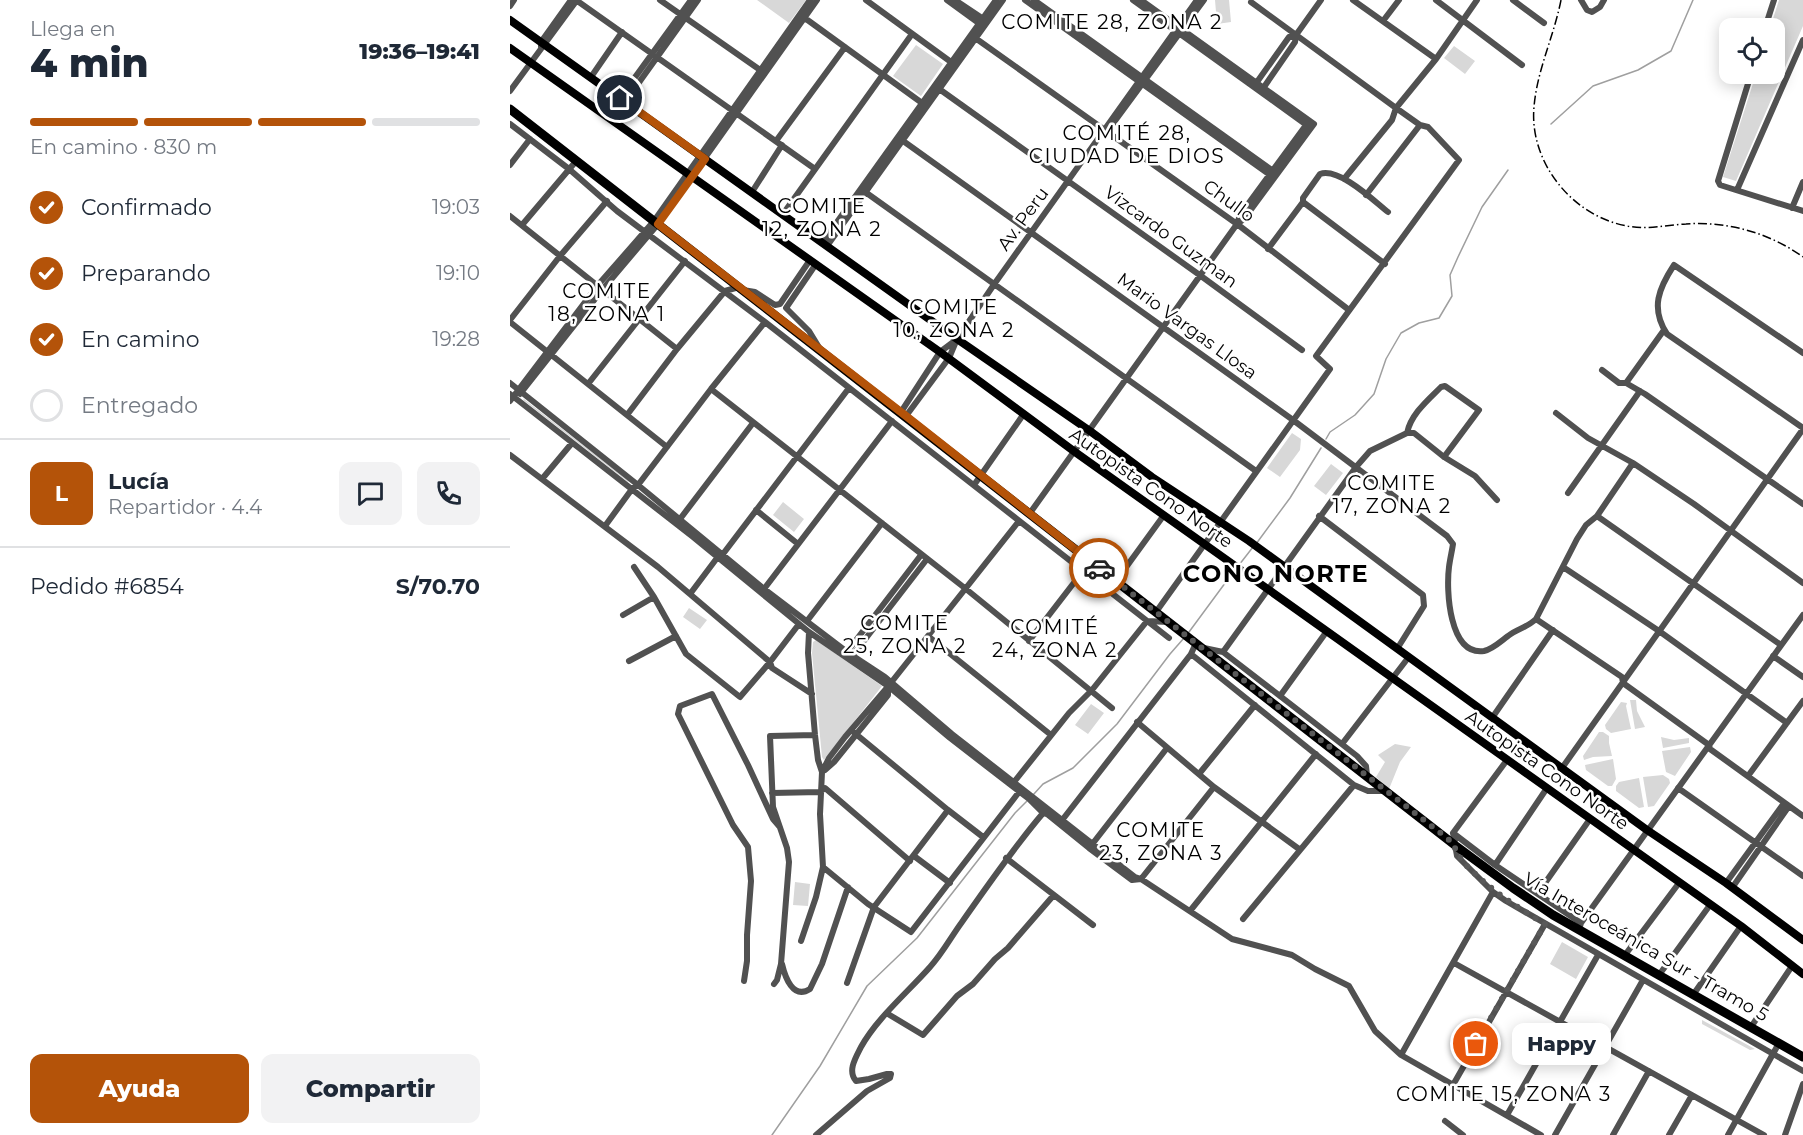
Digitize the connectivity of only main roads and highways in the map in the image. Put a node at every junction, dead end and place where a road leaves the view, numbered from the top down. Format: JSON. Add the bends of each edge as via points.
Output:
{"nodes":[{"id":1,"x":510,"y":20,"type":"edge"},
{"id":2,"x":510,"y":48,"type":"edge"},
{"id":3,"x":510,"y":109,"type":"edge"},
{"id":4,"x":1803,"y":940,"type":"edge"},
{"id":5,"x":1803,"y":974,"type":"edge"},
{"id":6,"x":1803,"y":1057,"type":"edge"}],
"edges":[{"from":1,"to":4,"type":"main road","name":"Autopista Cono Norte","via":[[957,339],[1263,550]]},
{"from":2,"to":5,"type":"main road","name":"Autopista Cono Norte","via":[[949,358]]},
{"from":3,"to":6,"type":"highway","name":"Vía Interoceánica Sur - Tramo 5","via":[[1456,846],[1530,900]]}]}
